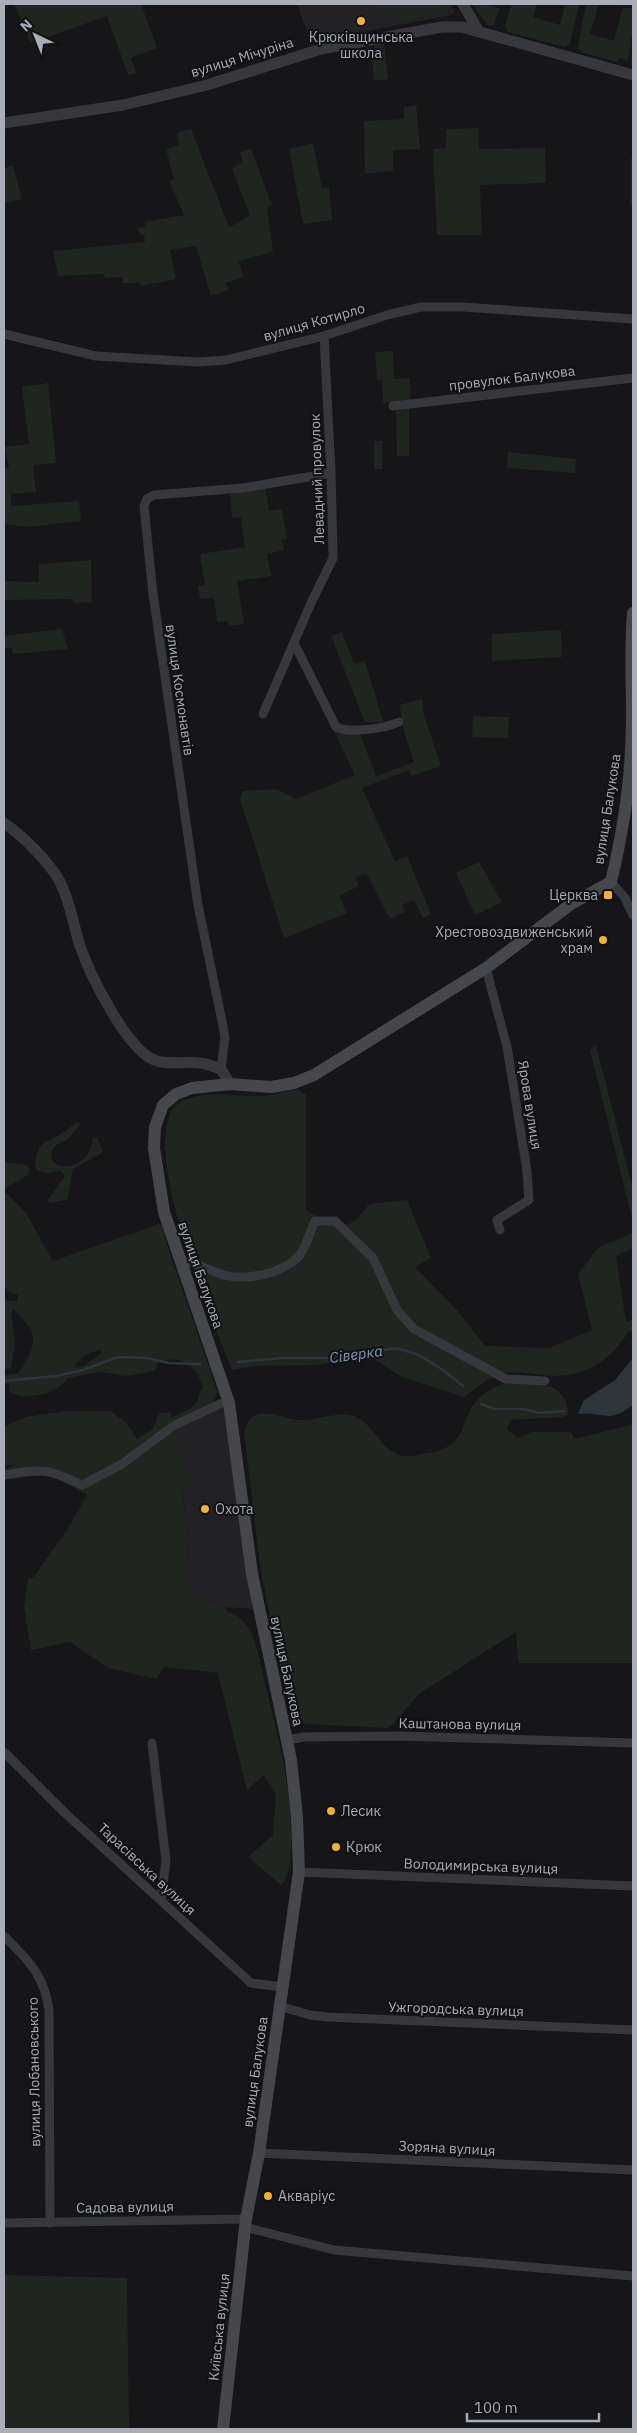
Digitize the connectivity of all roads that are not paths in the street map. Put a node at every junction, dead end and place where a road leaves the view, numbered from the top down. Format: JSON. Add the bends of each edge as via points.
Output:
{"nodes":[{"id":1,"x":463,"y":4,"type":"edge"},
{"id":2,"x":479,"y":32,"type":"junction"},
{"id":3,"x":633,"y":75,"type":"edge"},
{"id":4,"x":4,"y":123,"type":"edge"},
{"id":5,"x":633,"y":319,"type":"edge"},
{"id":6,"x":4,"y":334,"type":"edge"},
{"id":7,"x":324,"y":336,"type":"junction"},
{"id":8,"x":633,"y":378,"type":"edge"},
{"id":9,"x":393,"y":406,"type":"dead end"},
{"id":10,"x":331,"y":473,"type":"junction"},
{"id":11,"x":633,"y":613,"type":"edge"},
{"id":12,"x":294,"y":643,"type":"junction"},
{"id":13,"x":263,"y":714,"type":"dead end"},
{"id":14,"x":400,"y":722,"type":"dead end"},
{"id":15,"x":4,"y":823,"type":"edge"},
{"id":16,"x":611,"y":882,"type":"junction"},
{"id":17,"x":633,"y":915,"type":"edge"},
{"id":18,"x":486,"y":968,"type":"junction"},
{"id":19,"x":221,"y":1068,"type":"junction"},
{"id":20,"x":230,"y":1084,"type":"junction"},
{"id":21,"x":500,"y":1230,"type":"dead end"},
{"id":22,"x":180,"y":1261,"type":"junction"},
{"id":23,"x":545,"y":1381,"type":"dead end"},
{"id":24,"x":229,"y":1403,"type":"junction"},
{"id":25,"x":4,"y":1475,"type":"edge"},
{"id":26,"x":287,"y":1740,"type":"junction"},
{"id":27,"x":152,"y":1743,"type":"dead end"},
{"id":28,"x":633,"y":1743,"type":"edge"},
{"id":29,"x":4,"y":1752,"type":"edge"},
{"id":30,"x":299,"y":1872,"type":"junction"},
{"id":31,"x":633,"y":1886,"type":"edge"},
{"id":32,"x":161,"y":1900,"type":"junction"},
{"id":33,"x":4,"y":1936,"type":"edge"},
{"id":34,"x":282,"y":1987,"type":"junction"},
{"id":35,"x":279,"y":2006,"type":"junction"},
{"id":36,"x":633,"y":2030,"type":"edge"},
{"id":37,"x":259,"y":2153,"type":"junction"},
{"id":38,"x":633,"y":2170,"type":"edge"},
{"id":39,"x":50,"y":2222,"type":"junction"},
{"id":40,"x":4,"y":2223,"type":"edge"},
{"id":41,"x":246,"y":2223,"type":"junction"},
{"id":42,"x":633,"y":2276,"type":"edge"},
{"id":43,"x":222,"y":2429,"type":"edge"}],
"edges":[{"from":1,"to":2,"type":"street"},
{"from":2,"to":3,"type":"street","name":"вулиця Мічуріна"},
{"from":2,"to":4,"type":"street","name":"вулиця Мічуріна","via":[[462,27],[442,27],[366,39],[123,105]]},
{"from":5,"to":7,"type":"street","name":"вулиця Котирло","via":[[421,307]]},
{"from":6,"to":7,"type":"street","name":"вулиця Котирло","via":[[96,356],[198,362],[226,360]]},
{"from":7,"to":10,"type":"street","name":"Левадний провулок"},
{"from":8,"to":9,"type":"street","name":"провулок Балукова"},
{"from":10,"to":12,"type":"street","name":"Левадний провулок","via":[[333,558]]},
{"from":10,"to":19,"type":"street","name":"вулиця Космонавтів","via":[[244,488],[154,495],[144,506],[153,594],[198,905],[225,1038]]},
{"from":11,"to":16,"type":"main road","name":"вулиця Балукова","via":[[631,752]]},
{"from":12,"to":13,"type":"street","name":"Левадний провулок"},
{"from":12,"to":14,"type":"street","via":[[336,727],[383,728]]},
{"from":15,"to":19,"type":"street","via":[[15,830],[59,880],[95,978],[124,1028],[147,1057]]},
{"from":16,"to":17,"type":"street","via":[[625,898]]},
{"from":16,"to":18,"type":"main road","name":"вулиця Балукова","via":[[571,904]]},
{"from":18,"to":20,"type":"main road","name":"вулиця Балукова","via":[[314,1075],[271,1087]]},
{"from":18,"to":21,"type":"street","name":"Ярова вулиця","via":[[507,1046],[528,1190],[526,1202],[498,1220]]},
{"from":19,"to":20,"type":"street"},
{"from":20,"to":22,"type":"main road","name":"вулиця Балукова","via":[[192,1088],[176,1094],[163,1106],[155,1127],[157,1177]]},
{"from":22,"to":23,"type":"street","via":[[226,1276],[253,1276],[282,1268],[298,1258],[315,1221],[335,1221],[373,1258],[397,1310],[414,1329],[506,1379]]},
{"from":22,"to":24,"type":"main road","name":"вулиця Балукова"},
{"from":24,"to":25,"type":"street","via":[[224,1402],[173,1426],[122,1464],[82,1485],[46,1470]]},
{"from":24,"to":26,"type":"main road","name":"вулиця Балукова","via":[[252,1574]]},
{"from":26,"to":28,"type":"street","name":"Каштанова вулиця","via":[[398,1736]]},
{"from":26,"to":30,"type":"main road","name":"вулиця Балукова","via":[[297,1817]]},
{"from":27,"to":32,"type":"street","via":[[166,1860]]},
{"from":29,"to":32,"type":"street","name":"Тарасівська вулиця","via":[[65,1813]]},
{"from":30,"to":31,"type":"street","name":"Володимирська вулиця"},
{"from":30,"to":34,"type":"main road","name":"вулиця Балукова"},
{"from":32,"to":34,"type":"street","name":"Тарасівська вулиця","via":[[251,1983]]},
{"from":33,"to":39,"type":"street","name":"вулиця Лобановського","via":[[35,1969],[47,1993]]},
{"from":34,"to":35,"type":"main road","name":"вулиця Балукова"},
{"from":35,"to":36,"type":"street","name":"Ужгородська вулиця","via":[[327,2017]]},
{"from":35,"to":37,"type":"main road","name":"вулиця Балукова"},
{"from":37,"to":38,"type":"street","name":"Зоряна вулиця"},
{"from":37,"to":41,"type":"main road","name":"вулиця Балукова"},
{"from":39,"to":40,"type":"street","name":"Садова вулиця"},
{"from":39,"to":41,"type":"street","name":"Садова вулиця"},
{"from":41,"to":42,"type":"street","name":"Садова вулиця","via":[[334,2250]]},
{"from":41,"to":43,"type":"main road","name":"Київська вулиця"}]}
